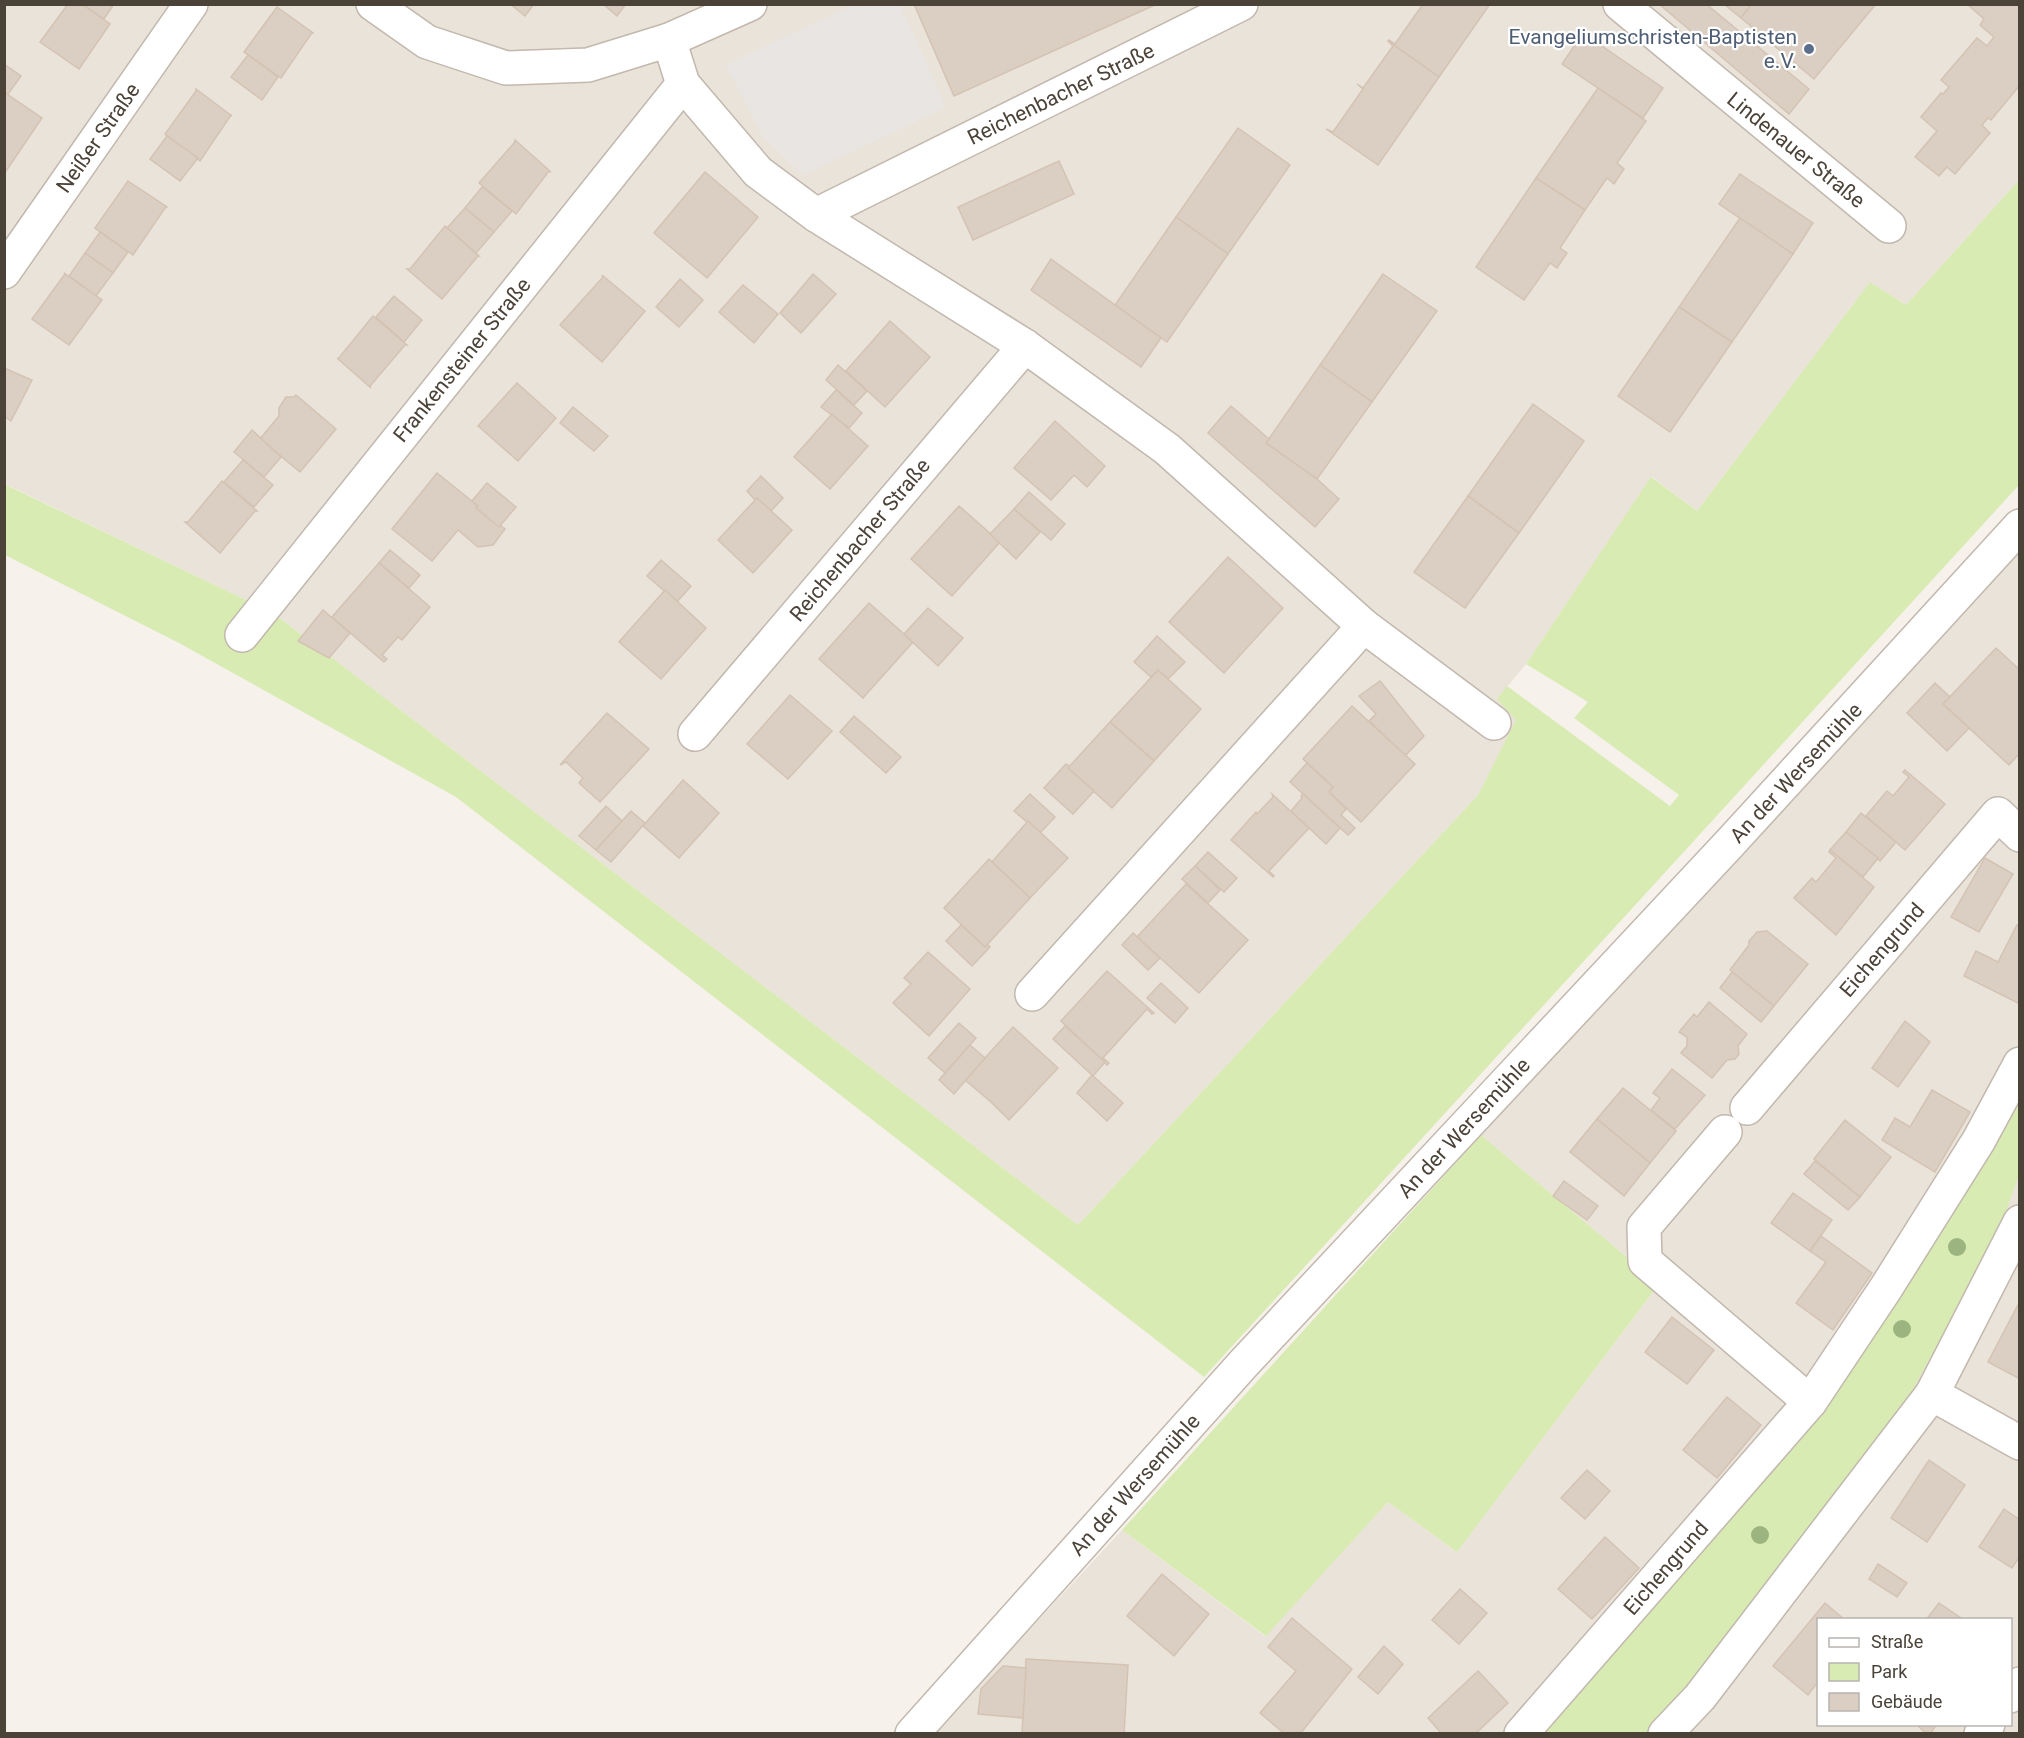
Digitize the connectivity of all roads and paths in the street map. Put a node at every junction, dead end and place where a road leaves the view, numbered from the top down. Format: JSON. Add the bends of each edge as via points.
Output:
{"nodes":[{"id":1,"x":191,"y":4,"type":"edge"},
{"id":2,"x":373,"y":4,"type":"edge"},
{"id":3,"x":750,"y":4,"type":"edge"},
{"id":4,"x":1241,"y":4,"type":"edge"},
{"id":5,"x":1620,"y":4,"type":"edge"},
{"id":6,"x":669,"y":40,"type":"junction"},
{"id":7,"x":683,"y":84,"type":"junction"},
{"id":8,"x":816,"y":214,"type":"junction"},
{"id":9,"x":1889,"y":226,"type":"dead end"},
{"id":10,"x":4,"y":272,"type":"edge"},
{"id":11,"x":1025,"y":346,"type":"junction"},
{"id":12,"x":2019,"y":526,"type":"edge"},
{"id":13,"x":1364,"y":626,"type":"junction"},
{"id":14,"x":242,"y":635,"type":"dead end"},
{"id":15,"x":1494,"y":723,"type":"dead end"},
{"id":16,"x":695,"y":734,"type":"dead end"},
{"id":17,"x":2019,"y":835,"type":"edge"},
{"id":18,"x":1032,"y":994,"type":"dead end"},
{"id":19,"x":2019,"y":1064,"type":"edge"},
{"id":20,"x":1747,"y":1108,"type":"dead end"},
{"id":21,"x":1725,"y":1132,"type":"dead end"},
{"id":22,"x":2019,"y":1222,"type":"edge"},
{"id":23,"x":1932,"y":1394,"type":"junction"},
{"id":24,"x":1810,"y":1402,"type":"junction"},
{"id":25,"x":2019,"y":1443,"type":"edge"},
{"id":26,"x":912,"y":1734,"type":"edge"},
{"id":27,"x":1521,"y":1734,"type":"edge"},
{"id":28,"x":1665,"y":1734,"type":"edge"}],
"edges":[{"from":1,"to":10,"type":"street","name":"Neißer Straße"},
{"from":2,"to":6,"type":"street","via":[[427,42],[506,68],[588,65]]},
{"from":3,"to":6,"type":"street"},
{"from":4,"to":8,"type":"street","name":"Reichenbacher Straße"},
{"from":5,"to":9,"type":"street","name":"Lindenauer Straße"},
{"from":6,"to":7,"type":"street"},
{"from":7,"to":8,"type":"street","via":[[758,172]]},
{"from":7,"to":14,"type":"street","name":"Frankensteiner Straße"},
{"from":8,"to":11,"type":"street"},
{"from":11,"to":13,"type":"street","via":[[1167,449]]},
{"from":11,"to":16,"type":"street","name":"Reichenbacher Straße"},
{"from":12,"to":26,"type":"street","name":"An der Wersemühle","via":[[1746,826],[1244,1363]]},
{"from":13,"to":15,"type":"street"},
{"from":13,"to":18,"type":"street"},
{"from":17,"to":20,"type":"street","name":"Eichengrund","via":[[1998,814]]},
{"from":19,"to":24,"type":"street","name":"Eichengrund","via":[[1978,1140]]},
{"from":21,"to":24,"type":"street","via":[[1644,1227],[1646,1261]]},
{"from":22,"to":23,"type":"street"},
{"from":23,"to":25,"type":"street"},
{"from":23,"to":28,"type":"street","via":[[1700,1697]]},
{"from":24,"to":27,"type":"street","name":"Eichengrund"}]}
